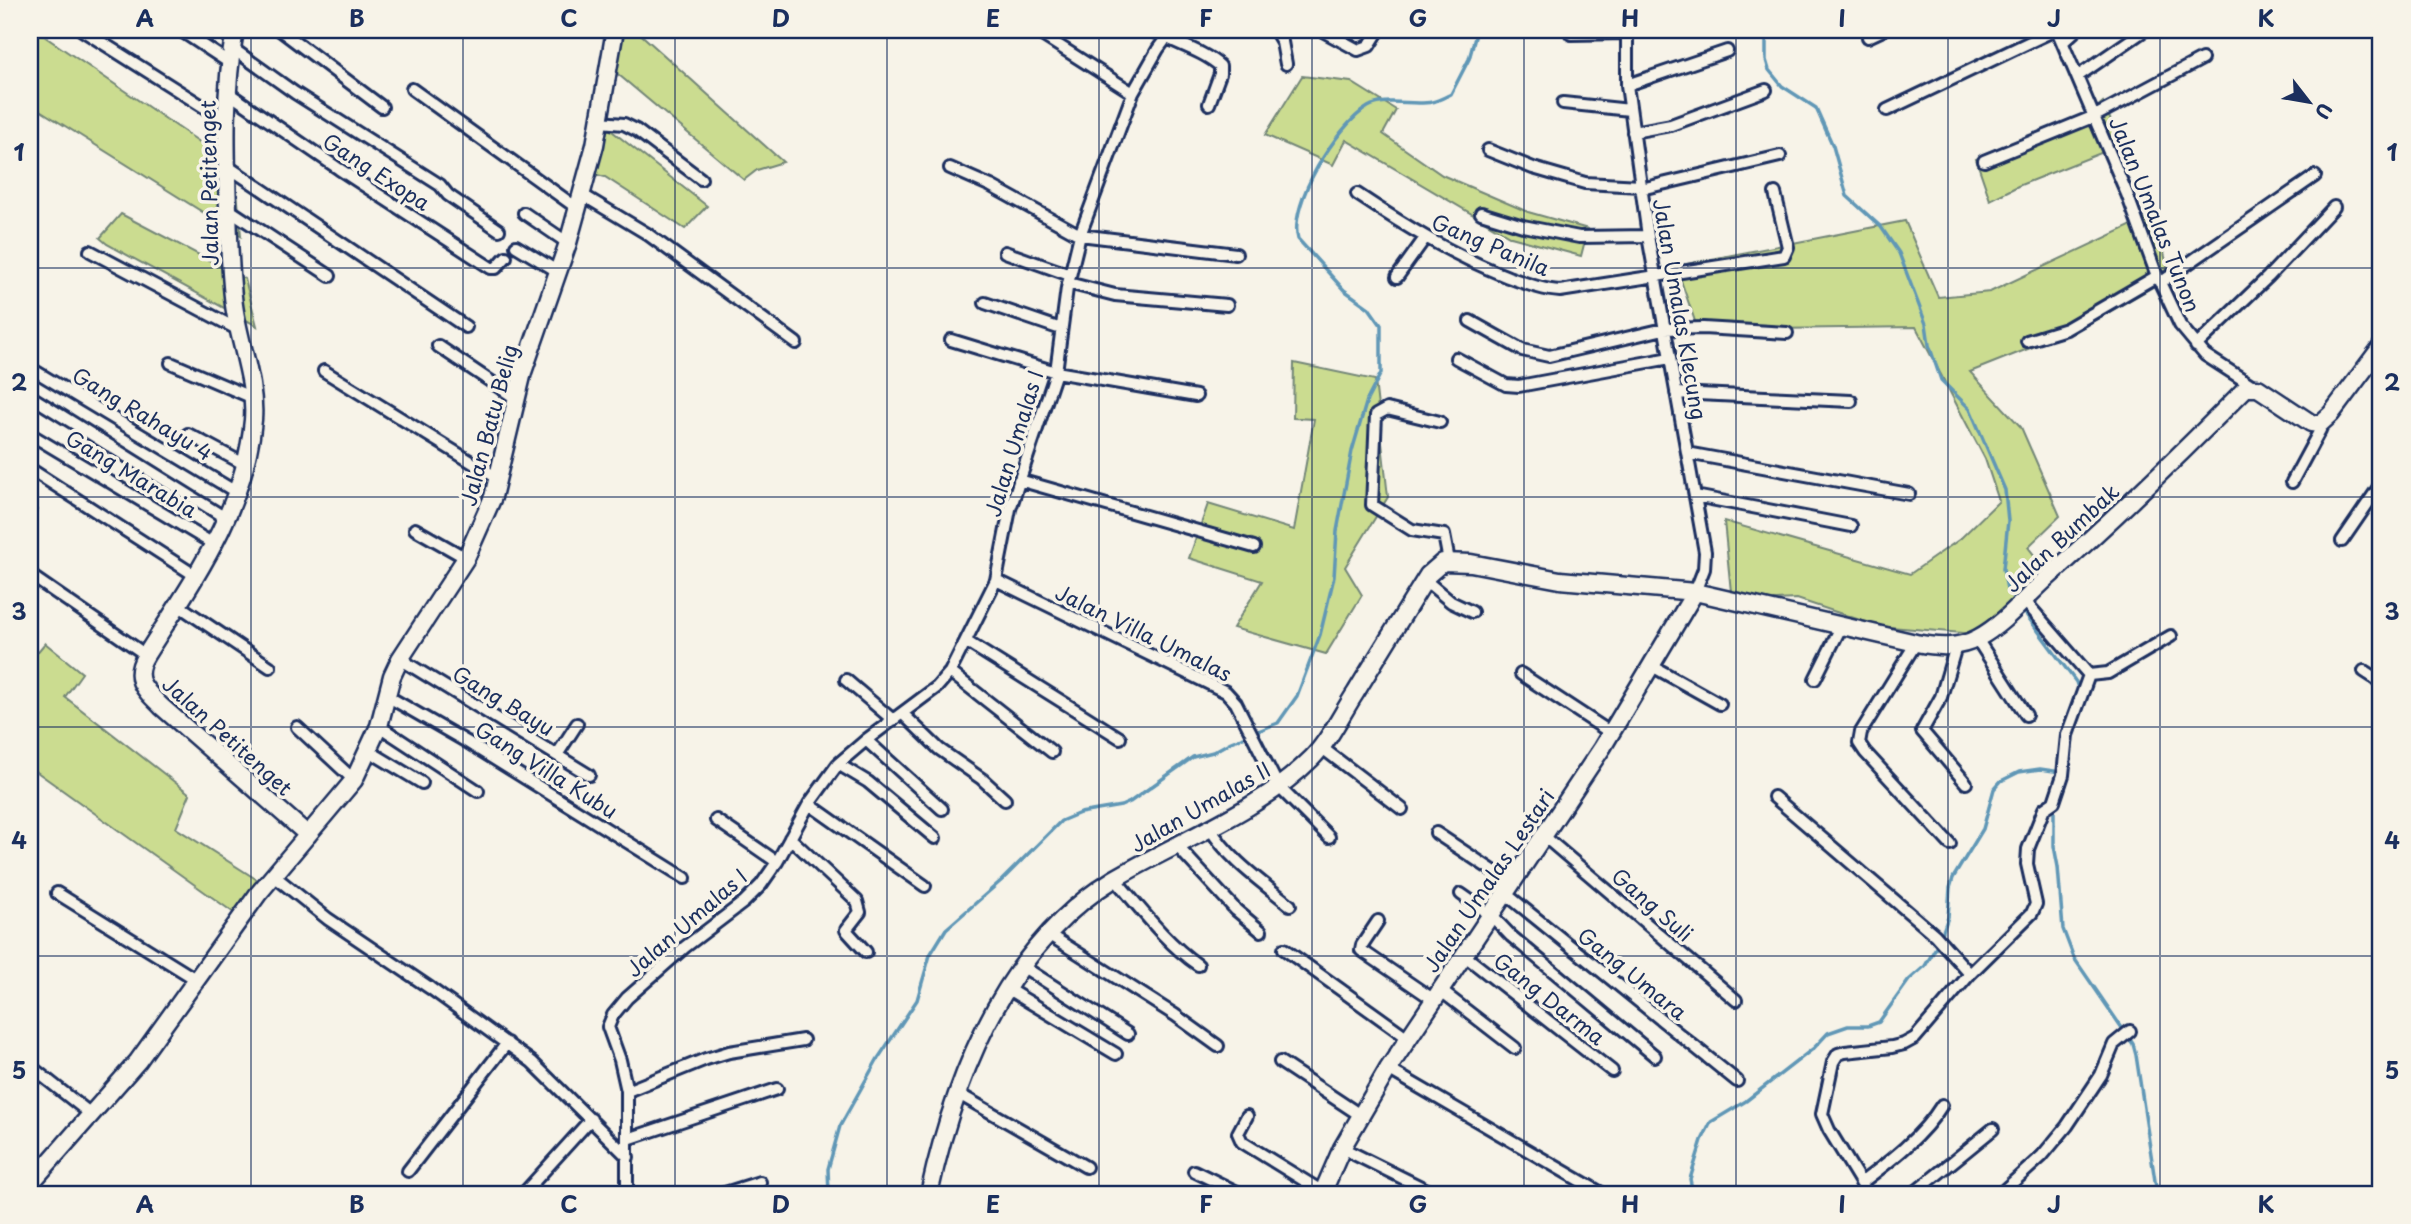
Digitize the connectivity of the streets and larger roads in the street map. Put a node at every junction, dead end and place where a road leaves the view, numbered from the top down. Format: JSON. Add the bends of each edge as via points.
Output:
{"nodes":[{"id":1,"x":82,"y":30,"type":"edge"},
{"id":2,"x":180,"y":30,"type":"edge"},
{"id":3,"x":235,"y":30,"type":"edge"},
{"id":4,"x":280,"y":30,"type":"edge"},
{"id":5,"x":615,"y":30,"type":"edge"},
{"id":6,"x":1152,"y":30,"type":"edge"},
{"id":7,"x":1275,"y":30,"type":"edge"},
{"id":8,"x":1321,"y":30,"type":"edge"},
{"id":9,"x":1379,"y":30,"type":"edge"},
{"id":10,"x":1883,"y":30,"type":"edge"},
{"id":11,"x":2057,"y":30,"type":"edge"},
{"id":12,"x":2076,"y":30,"type":"edge"},
{"id":13,"x":2146,"y":30,"type":"edge"},
{"id":14,"x":1627,"y":31,"type":"edge"},
{"id":15,"x":1039,"y":33,"type":"dead end"},
{"id":16,"x":1169,"y":34,"type":"edge"},
{"id":17,"x":1571,"y":34,"type":"dead end"},
{"id":18,"x":1868,"y":37,"type":"dead end"},
{"id":19,"x":2064,"y":41,"type":"junction"},
{"id":20,"x":1727,"y":51,"type":"dead end"},
{"id":21,"x":231,"y":55,"type":"junction"},
{"id":22,"x":2202,"y":59,"type":"dead end"},
{"id":23,"x":1286,"y":64,"type":"dead end"},
{"id":24,"x":2078,"y":76,"type":"junction"},
{"id":25,"x":1627,"y":85,"type":"junction"},
{"id":26,"x":412,"y":89,"type":"dead end"},
{"id":27,"x":1766,"y":90,"type":"dead end"},
{"id":28,"x":227,"y":92,"type":"junction"},
{"id":29,"x":1133,"y":93,"type":"junction"},
{"id":30,"x":1563,"y":103,"type":"dead end"},
{"id":31,"x":1209,"y":104,"type":"dead end"},
{"id":32,"x":382,"y":107,"type":"dead end"},
{"id":33,"x":1630,"y":110,"type":"junction"},
{"id":34,"x":1887,"y":110,"type":"dead end"},
{"id":35,"x":2095,"y":116,"type":"junction"},
{"id":36,"x":226,"y":121,"type":"junction"},
{"id":37,"x":600,"y":122,"type":"junction"},
{"id":38,"x":1633,"y":132,"type":"junction"},
{"id":39,"x":1488,"y":150,"type":"dead end"},
{"id":40,"x":1780,"y":156,"type":"dead end"},
{"id":41,"x":1984,"y":161,"type":"dead end"},
{"id":42,"x":227,"y":166,"type":"junction"},
{"id":43,"x":950,"y":168,"type":"dead end"},
{"id":44,"x":2315,"y":176,"type":"dead end"},
{"id":45,"x":701,"y":179,"type":"dead end"},
{"id":46,"x":1641,"y":188,"type":"junction"},
{"id":47,"x":1775,"y":193,"type":"dead end"},
{"id":48,"x":1357,"y":194,"type":"dead end"},
{"id":49,"x":579,"y":201,"type":"junction"},
{"id":50,"x":2334,"y":207,"type":"dead end"},
{"id":51,"x":228,"y":209,"type":"junction"},
{"id":52,"x":524,"y":212,"type":"dead end"},
{"id":53,"x":1481,"y":213,"type":"dead end"},
{"id":54,"x":499,"y":230,"type":"dead end"},
{"id":55,"x":1080,"y":235,"type":"junction"},
{"id":56,"x":1648,"y":236,"type":"junction"},
{"id":57,"x":1425,"y":237,"type":"junction"},
{"id":58,"x":568,"y":243,"type":"junction"},
{"id":59,"x":516,"y":246,"type":"dead end"},
{"id":60,"x":90,"y":251,"type":"dead end"},
{"id":61,"x":1005,"y":252,"type":"dead end"},
{"id":62,"x":1236,"y":254,"type":"dead end"},
{"id":63,"x":506,"y":257,"type":"dead end"},
{"id":64,"x":557,"y":271,"type":"junction"},
{"id":65,"x":1655,"y":275,"type":"junction"},
{"id":66,"x":330,"y":276,"type":"dead end"},
{"id":67,"x":1397,"y":277,"type":"dead end"},
{"id":68,"x":1069,"y":279,"type":"junction"},
{"id":69,"x":2159,"y":280,"type":"junction"},
{"id":70,"x":985,"y":303,"type":"dead end"},
{"id":71,"x":1227,"y":305,"type":"dead end"},
{"id":72,"x":1470,"y":321,"type":"dead end"},
{"id":73,"x":466,"y":327,"type":"dead end"},
{"id":74,"x":237,"y":329,"type":"junction"},
{"id":75,"x":1061,"y":329,"type":"junction"},
{"id":76,"x":1664,"y":329,"type":"junction"},
{"id":77,"x":1787,"y":333,"type":"dead end"},
{"id":78,"x":951,"y":341,"type":"dead end"},
{"id":79,"x":2027,"y":341,"type":"dead end"},
{"id":80,"x":796,"y":343,"type":"dead end"},
{"id":81,"x":438,"y":346,"type":"dead end"},
{"id":82,"x":2196,"y":346,"type":"junction"},
{"id":83,"x":2381,"y":347,"type":"edge"},
{"id":84,"x":1456,"y":358,"type":"dead end"},
{"id":85,"x":1670,"y":358,"type":"junction"},
{"id":86,"x":172,"y":363,"type":"dead end"},
{"id":87,"x":30,"y":368,"type":"edge"},
{"id":88,"x":324,"y":371,"type":"dead end"},
{"id":89,"x":1056,"y":372,"type":"junction"},
{"id":90,"x":2253,"y":386,"type":"junction"},
{"id":91,"x":1676,"y":393,"type":"junction"},
{"id":92,"x":30,"y":396,"type":"edge"},
{"id":93,"x":1196,"y":396,"type":"dead end"},
{"id":94,"x":253,"y":398,"type":"junction"},
{"id":95,"x":517,"y":399,"type":"junction"},
{"id":96,"x":1851,"y":401,"type":"dead end"},
{"id":97,"x":1440,"y":422,"type":"dead end"},
{"id":98,"x":2320,"y":424,"type":"junction"},
{"id":99,"x":188,"y":433,"type":"dead end"},
{"id":100,"x":30,"y":434,"type":"edge"},
{"id":101,"x":1687,"y":453,"type":"junction"},
{"id":102,"x":244,"y":464,"type":"junction"},
{"id":103,"x":30,"y":469,"type":"edge"},
{"id":104,"x":499,"y":479,"type":"junction"},
{"id":105,"x":1019,"y":480,"type":"junction"},
{"id":106,"x":2292,"y":482,"type":"dead end"},
{"id":107,"x":2381,"y":484,"type":"edge"},
{"id":108,"x":236,"y":492,"type":"junction"},
{"id":109,"x":1909,"y":494,"type":"dead end"},
{"id":110,"x":1695,"y":496,"type":"junction"},
{"id":111,"x":227,"y":519,"type":"junction"},
{"id":112,"x":1851,"y":526,"type":"dead end"},
{"id":113,"x":415,"y":529,"type":"dead end"},
{"id":114,"x":2342,"y":541,"type":"dead end"},
{"id":115,"x":215,"y":545,"type":"junction"},
{"id":116,"x":1254,"y":547,"type":"dead end"},
{"id":117,"x":466,"y":558,"type":"junction"},
{"id":118,"x":1449,"y":561,"type":"junction"},
{"id":119,"x":30,"y":575,"type":"edge"},
{"id":120,"x":196,"y":576,"type":"junction"},
{"id":121,"x":996,"y":580,"type":"junction"},
{"id":122,"x":1424,"y":580,"type":"junction"},
{"id":123,"x":1695,"y":592,"type":"junction"},
{"id":124,"x":2023,"y":599,"type":"junction"},
{"id":125,"x":178,"y":605,"type":"junction"},
{"id":126,"x":1472,"y":612,"type":"dead end"},
{"id":127,"x":1842,"y":625,"type":"junction"},
{"id":128,"x":2171,"y":636,"type":"dead end"},
{"id":129,"x":1977,"y":639,"type":"junction"},
{"id":130,"x":967,"y":642,"type":"junction"},
{"id":131,"x":1916,"y":643,"type":"junction"},
{"id":132,"x":1956,"y":646,"type":"junction"},
{"id":133,"x":146,"y":655,"type":"junction"},
{"id":134,"x":400,"y":659,"type":"junction"},
{"id":135,"x":1652,"y":666,"type":"junction"},
{"id":136,"x":270,"y":667,"type":"dead end"},
{"id":137,"x":2364,"y":671,"type":"dead end"},
{"id":138,"x":950,"y":672,"type":"junction"},
{"id":139,"x":1521,"y":674,"type":"dead end"},
{"id":140,"x":2089,"y":676,"type":"junction"},
{"id":141,"x":1815,"y":679,"type":"dead end"},
{"id":142,"x":846,"y":680,"type":"dead end"},
{"id":143,"x":2381,"y":682,"type":"edge"},
{"id":144,"x":387,"y":696,"type":"junction"},
{"id":145,"x":1720,"y":704,"type":"dead end"},
{"id":146,"x":2026,"y":715,"type":"dead end"},
{"id":147,"x":897,"y":717,"type":"junction"},
{"id":148,"x":577,"y":724,"type":"dead end"},
{"id":149,"x":379,"y":726,"type":"junction"},
{"id":150,"x":297,"y":727,"type":"dead end"},
{"id":151,"x":1611,"y":733,"type":"junction"},
{"id":152,"x":1120,"y":738,"type":"dead end"},
{"id":153,"x":866,"y":740,"type":"junction"},
{"id":154,"x":1321,"y":747,"type":"junction"},
{"id":155,"x":369,"y":751,"type":"junction"},
{"id":156,"x":1052,"y":752,"type":"dead end"},
{"id":157,"x":558,"y":755,"type":"junction"},
{"id":158,"x":838,"y":764,"type":"junction"},
{"id":159,"x":589,"y":775,"type":"dead end"},
{"id":160,"x":354,"y":780,"type":"junction"},
{"id":161,"x":422,"y":783,"type":"dead end"},
{"id":162,"x":1966,"y":783,"type":"dead end"},
{"id":163,"x":1278,"y":786,"type":"junction"},
{"id":164,"x":478,"y":791,"type":"dead end"},
{"id":165,"x":1774,"y":797,"type":"dead end"},
{"id":166,"x":1006,"y":800,"type":"dead end"},
{"id":167,"x":809,"y":804,"type":"junction"},
{"id":168,"x":942,"y":809,"type":"dead end"},
{"id":169,"x":1402,"y":809,"type":"dead end"},
{"id":170,"x":716,"y":820,"type":"dead end"},
{"id":171,"x":1210,"y":828,"type":"junction"},
{"id":172,"x":1436,"y":833,"type":"dead end"},
{"id":173,"x":308,"y":835,"type":"junction"},
{"id":174,"x":1545,"y":836,"type":"junction"},
{"id":175,"x":1329,"y":837,"type":"dead end"},
{"id":176,"x":790,"y":838,"type":"junction"},
{"id":177,"x":935,"y":838,"type":"dead end"},
{"id":178,"x":1950,"y":844,"type":"dead end"},
{"id":179,"x":1177,"y":846,"type":"junction"},
{"id":180,"x":777,"y":862,"type":"junction"},
{"id":181,"x":273,"y":875,"type":"junction"},
{"id":182,"x":685,"y":878,"type":"dead end"},
{"id":183,"x":1115,"y":879,"type":"junction"},
{"id":184,"x":925,"y":886,"type":"dead end"},
{"id":185,"x":1509,"y":889,"type":"junction"},
{"id":186,"x":57,"y":893,"type":"dead end"},
{"id":187,"x":1461,"y":894,"type":"dead end"},
{"id":188,"x":1290,"y":905,"type":"dead end"},
{"id":189,"x":1491,"y":915,"type":"junction"},
{"id":190,"x":1378,"y":921,"type":"dead end"},
{"id":191,"x":1261,"y":931,"type":"dead end"},
{"id":192,"x":1048,"y":934,"type":"junction"},
{"id":193,"x":1284,"y":949,"type":"dead end"},
{"id":194,"x":866,"y":952,"type":"dead end"},
{"id":195,"x":1465,"y":956,"type":"junction"},
{"id":196,"x":1198,"y":965,"type":"dead end"},
{"id":197,"x":1022,"y":966,"type":"junction"},
{"id":198,"x":1970,"y":974,"type":"junction"},
{"id":199,"x":197,"y":980,"type":"junction"},
{"id":200,"x":1006,"y":989,"type":"junction"},
{"id":201,"x":1437,"y":995,"type":"junction"},
{"id":202,"x":1737,"y":1000,"type":"dead end"},
{"id":203,"x":2130,"y":1031,"type":"dead end"},
{"id":204,"x":1128,"y":1034,"type":"dead end"},
{"id":205,"x":1408,"y":1038,"type":"junction"},
{"id":206,"x":803,"y":1040,"type":"dead end"},
{"id":207,"x":507,"y":1043,"type":"junction"},
{"id":208,"x":1218,"y":1046,"type":"dead end"},
{"id":209,"x":1515,"y":1048,"type":"dead end"},
{"id":210,"x":1116,"y":1054,"type":"dead end"},
{"id":211,"x":1655,"y":1056,"type":"dead end"},
{"id":212,"x":1280,"y":1062,"type":"dead end"},
{"id":213,"x":30,"y":1066,"type":"edge"},
{"id":214,"x":1388,"y":1069,"type":"junction"},
{"id":215,"x":1612,"y":1070,"type":"dead end"},
{"id":216,"x":1737,"y":1081,"type":"dead end"},
{"id":217,"x":777,"y":1088,"type":"dead end"},
{"id":218,"x":627,"y":1091,"type":"junction"},
{"id":219,"x":957,"y":1093,"type":"junction"},
{"id":220,"x":1942,"y":1105,"type":"dead end"},
{"id":221,"x":92,"y":1115,"type":"junction"},
{"id":222,"x":1360,"y":1115,"type":"junction"},
{"id":223,"x":1247,"y":1116,"type":"dead end"},
{"id":224,"x":591,"y":1119,"type":"junction"},
{"id":225,"x":1993,"y":1129,"type":"dead end"},
{"id":226,"x":628,"y":1139,"type":"junction"},
{"id":227,"x":1342,"y":1148,"type":"junction"},
{"id":228,"x":628,"y":1157,"type":"junction"},
{"id":229,"x":1086,"y":1167,"type":"dead end"},
{"id":230,"x":408,"y":1171,"type":"dead end"},
{"id":231,"x":1194,"y":1171,"type":"dead end"},
{"id":232,"x":760,"y":1182,"type":"dead end"},
{"id":233,"x":1861,"y":1183,"type":"junction"},
{"id":234,"x":30,"y":1184,"type":"edge"},
{"id":235,"x":1323,"y":1193,"type":"edge"},
{"id":236,"x":523,"y":1194,"type":"edge"},
{"id":237,"x":627,"y":1194,"type":"edge"},
{"id":238,"x":722,"y":1194,"type":"edge"},
{"id":239,"x":929,"y":1194,"type":"edge"},
{"id":240,"x":1241,"y":1194,"type":"edge"},
{"id":241,"x":1435,"y":1194,"type":"edge"},
{"id":242,"x":1602,"y":1194,"type":"edge"},
{"id":243,"x":1868,"y":1194,"type":"edge"},
{"id":244,"x":1913,"y":1194,"type":"edge"},
{"id":245,"x":2000,"y":1194,"type":"edge"}],
"edges":[{"from":1,"to":36,"type":"street"},
{"from":2,"to":21,"type":"street"},
{"from":3,"to":21,"type":"street","name":"Jalan Petitenget"},
{"from":4,"to":32,"type":"street"},
{"from":5,"to":37,"type":"street","name":"Jalan Batu Belig"},
{"from":6,"to":16,"type":"street"},
{"from":7,"to":23,"type":"street"},
{"from":8,"to":9,"type":"street","via":[[1358,50],[1369,46]]},
{"from":10,"to":18,"type":"street"},
{"from":11,"to":19,"type":"street","name":"Jalan Umalas Tunon"},
{"from":11,"to":34,"type":"street"},
{"from":12,"to":19,"type":"street"},
{"from":13,"to":24,"type":"street"},
{"from":14,"to":17,"type":"street"},
{"from":14,"to":25,"type":"street","name":"Jalan Umalas Klecung"},
{"from":15,"to":29,"type":"street"},
{"from":16,"to":29,"type":"street","name":"Jalan Umalas I"},
{"from":16,"to":31,"type":"street","via":[[1220,66]]},
{"from":19,"to":24,"type":"street","name":"Jalan Umalas Tunon"},
{"from":20,"to":25,"type":"street"},
{"from":21,"to":28,"type":"street","name":"Jalan Petitenget"},
{"from":21,"to":54,"type":"street","via":[[440,185]]},
{"from":22,"to":35,"type":"street"},
{"from":24,"to":35,"type":"street","name":"Jalan Umalas Tunon"},
{"from":25,"to":33,"type":"street","name":"Jalan Umalas Klecung"},
{"from":26,"to":49,"type":"street"},
{"from":27,"to":38,"type":"street","via":[[1671,125]]},
{"from":28,"to":36,"type":"street","name":"Jalan Petitenget"},
{"from":28,"to":63,"type":"street","name":"Gang Exopa","via":[[492,269]]},
{"from":29,"to":55,"type":"street","name":"Jalan Umalas I"},
{"from":30,"to":33,"type":"street"},
{"from":33,"to":38,"type":"street","name":"Jalan Umalas Klecung"},
{"from":35,"to":41,"type":"street"},
{"from":35,"to":69,"type":"street","name":"Jalan Umalas Tunon"},
{"from":36,"to":42,"type":"street","name":"Jalan Petitenget"},
{"from":37,"to":45,"type":"street","via":[[636,130]]},
{"from":37,"to":49,"type":"street","name":"Jalan Batu Belig"},
{"from":38,"to":46,"type":"street","name":"Jalan Umalas Klecung"},
{"from":39,"to":46,"type":"street","via":[[1578,181]]},
{"from":40,"to":46,"type":"street"},
{"from":42,"to":51,"type":"street","name":"Jalan Petitenget"},
{"from":42,"to":73,"type":"street"},
{"from":43,"to":55,"type":"street"},
{"from":44,"to":69,"type":"street"},
{"from":46,"to":56,"type":"street","name":"Jalan Umalas Klecung"},
{"from":47,"to":65,"type":"street","name":"Gang Panila","via":[[1786,255]]},
{"from":48,"to":57,"type":"street","name":"Gang Panila"},
{"from":49,"to":58,"type":"street","name":"Jalan Batu Belig"},
{"from":49,"to":80,"type":"street","via":[[646,233]]},
{"from":50,"to":82,"type":"street"},
{"from":51,"to":66,"type":"street"},
{"from":51,"to":74,"type":"street","name":"Jalan Petitenget"},
{"from":52,"to":58,"type":"street"},
{"from":53,"to":56,"type":"street","via":[[1579,237]]},
{"from":55,"to":62,"type":"street"},
{"from":55,"to":68,"type":"street","name":"Jalan Umalas I"},
{"from":56,"to":65,"type":"street","name":"Jalan Umalas Klecung"},
{"from":57,"to":65,"type":"street","name":"Gang Panila","via":[[1494,271],[1550,291]]},
{"from":57,"to":67,"type":"street"},
{"from":58,"to":64,"type":"street","name":"Jalan Batu Belig"},
{"from":59,"to":64,"type":"street"},
{"from":60,"to":74,"type":"street"},
{"from":61,"to":68,"type":"street"},
{"from":64,"to":95,"type":"street","name":"Jalan Batu Belig"},
{"from":65,"to":76,"type":"street","name":"Jalan Umalas Klecung"},
{"from":68,"to":71,"type":"street","via":[[1115,295]]},
{"from":68,"to":75,"type":"street","name":"Jalan Umalas I"},
{"from":69,"to":79,"type":"street","via":[[2066,329]]},
{"from":69,"to":82,"type":"street","name":"Jalan Umalas Tunon","via":[[2180,325]]},
{"from":70,"to":75,"type":"street"},
{"from":72,"to":76,"type":"street","via":[[1521,350],[1549,356]]},
{"from":74,"to":94,"type":"street","name":"Jalan Petitenget"},
{"from":75,"to":89,"type":"street","name":"Jalan Umalas I"},
{"from":76,"to":77,"type":"street"},
{"from":76,"to":85,"type":"street","name":"Jalan Umalas Klecung"},
{"from":78,"to":89,"type":"street"},
{"from":81,"to":95,"type":"street"},
{"from":82,"to":90,"type":"street","name":"Jalan Umalas Tunon"},
{"from":83,"to":98,"type":"street"},
{"from":84,"to":85,"type":"street","via":[[1506,385],[1519,386]]},
{"from":85,"to":91,"type":"street","name":"Jalan Umalas Klecung"},
{"from":86,"to":94,"type":"street"},
{"from":87,"to":108,"type":"street","name":"Gang Rahayu 4"},
{"from":88,"to":104,"type":"street"},
{"from":89,"to":93,"type":"street"},
{"from":89,"to":105,"type":"street","name":"Jalan Umalas I"},
{"from":90,"to":98,"type":"street","via":[[2311,423]]},
{"from":90,"to":124,"type":"street","name":"Jalan Bumbak"},
{"from":91,"to":96,"type":"street"},
{"from":91,"to":101,"type":"street","name":"Jalan Umalas Klecung"},
{"from":92,"to":111,"type":"street"},
{"from":94,"to":102,"type":"street","name":"Jalan Petitenget"},
{"from":95,"to":104,"type":"street","name":"Jalan Batu Belig"},
{"from":97,"to":118,"type":"street","via":[[1387,409],[1376,415],[1372,505],[1412,530],[1444,534]]},
{"from":98,"to":106,"type":"street"},
{"from":99,"to":102,"type":"street"},
{"from":100,"to":115,"type":"street","name":"Gang Marabia"},
{"from":101,"to":109,"type":"street"},
{"from":101,"to":110,"type":"street","name":"Jalan Umalas Klecung"},
{"from":102,"to":108,"type":"street","name":"Jalan Petitenget"},
{"from":103,"to":120,"type":"street"},
{"from":104,"to":117,"type":"street","name":"Jalan Batu Belig"},
{"from":105,"to":116,"type":"street"},
{"from":105,"to":121,"type":"street","name":"Jalan Umalas I"},
{"from":107,"to":114,"type":"street"},
{"from":108,"to":111,"type":"street","name":"Jalan Petitenget"},
{"from":110,"to":112,"type":"street"},
{"from":110,"to":123,"type":"street","name":"Jalan Umalas Klecung","via":[[1705,552]]},
{"from":111,"to":115,"type":"street","name":"Jalan Petitenget"},
{"from":113,"to":117,"type":"street"},
{"from":115,"to":120,"type":"street","name":"Jalan Petitenget"},
{"from":117,"to":134,"type":"street","name":"Jalan Batu Belig"},
{"from":118,"to":122,"type":"street","name":"Jalan Umalas II"},
{"from":118,"to":123,"type":"street","via":[[1560,580]]},
{"from":119,"to":133,"type":"street"},
{"from":120,"to":125,"type":"street","name":"Jalan Petitenget"},
{"from":121,"to":130,"type":"street","name":"Jalan Umalas I"},
{"from":121,"to":163,"type":"street","name":"Jalan Villa Umalas","via":[[1226,692]]},
{"from":122,"to":126,"type":"street"},
{"from":122,"to":154,"type":"street","name":"Jalan Umalas II"},
{"from":123,"to":127,"type":"street","name":"Jalan Bumbak"},
{"from":123,"to":135,"type":"street","name":"Jalan Umalas Lestari"},
{"from":124,"to":129,"type":"street","name":"Jalan Bumbak"},
{"from":124,"to":140,"type":"street"},
{"from":125,"to":133,"type":"street","name":"Jalan Petitenget"},
{"from":125,"to":136,"type":"street"},
{"from":127,"to":131,"type":"street","name":"Jalan Bumbak"},
{"from":127,"to":141,"type":"street"},
{"from":128,"to":140,"type":"street","via":[[2108,673]]},
{"from":129,"to":132,"type":"street","name":"Jalan Bumbak"},
{"from":129,"to":146,"type":"street"},
{"from":130,"to":138,"type":"street","name":"Jalan Umalas I"},
{"from":130,"to":152,"type":"street"},
{"from":131,"to":132,"type":"street","name":"Jalan Bumbak"},
{"from":131,"to":178,"type":"street","via":[[1861,732],[1859,743]]},
{"from":132,"to":162,"type":"street","via":[[1941,697],[1922,731]]},
{"from":133,"to":173,"type":"street","name":"Jalan Petitenget","via":[[139,676],[149,695]]},
{"from":134,"to":144,"type":"street","name":"Jalan Batu Belig"},
{"from":134,"to":157,"type":"street","name":"Gang Bayu"},
{"from":135,"to":145,"type":"street"},
{"from":135,"to":151,"type":"street","name":"Jalan Umalas Lestari"},
{"from":137,"to":143,"type":"street"},
{"from":138,"to":147,"type":"street","name":"Jalan Umalas I"},
{"from":138,"to":156,"type":"street"},
{"from":139,"to":151,"type":"street"},
{"from":140,"to":198,"type":"street","via":[[2067,735],[2063,775],[2054,802],[2043,809],[2027,858],[2034,910]]},
{"from":142,"to":147,"type":"street"},
{"from":144,"to":149,"type":"street","name":"Jalan Batu Belig"},
{"from":144,"to":182,"type":"street","name":"Gang Villa Kubu"},
{"from":147,"to":153,"type":"street","name":"Jalan Umalas I"},
{"from":147,"to":166,"type":"street"},
{"from":148,"to":157,"type":"street"},
{"from":149,"to":155,"type":"street","name":"Jalan Batu Belig"},
{"from":149,"to":164,"type":"street"},
{"from":150,"to":160,"type":"street"},
{"from":151,"to":174,"type":"street","name":"Jalan Umalas Lestari"},
{"from":153,"to":158,"type":"street","name":"Jalan Umalas I"},
{"from":153,"to":168,"type":"street"},
{"from":154,"to":163,"type":"street","name":"Jalan Umalas II"},
{"from":154,"to":169,"type":"street"},
{"from":155,"to":160,"type":"street","name":"Jalan Batu Belig"},
{"from":155,"to":161,"type":"street"},
{"from":157,"to":159,"type":"street","name":"Gang Bayu"},
{"from":158,"to":167,"type":"street","name":"Jalan Umalas I"},
{"from":158,"to":177,"type":"street","via":[[868,782]]},
{"from":160,"to":173,"type":"street","name":"Jalan Batu Belig"},
{"from":163,"to":171,"type":"street","name":"Jalan Umalas II"},
{"from":163,"to":175,"type":"street","name":"Jalan Villa Umalas"},
{"from":165,"to":198,"type":"street","via":[[1935,935]]},
{"from":167,"to":176,"type":"street","name":"Jalan Umalas I"},
{"from":167,"to":184,"type":"street"},
{"from":170,"to":180,"type":"street"},
{"from":171,"to":179,"type":"street","name":"Jalan Umalas II"},
{"from":171,"to":188,"type":"street","via":[[1238,861]]},
{"from":172,"to":185,"type":"street","name":"Gang Umara"},
{"from":173,"to":181,"type":"street"},
{"from":174,"to":185,"type":"street","name":"Jalan Umalas Lestari"},
{"from":174,"to":202,"type":"street","name":"Gang Suli"},
{"from":176,"to":180,"type":"street","name":"Jalan Umalas I"},
{"from":176,"to":194,"type":"street","via":[[857,901],[860,912],[846,930]]},
{"from":179,"to":183,"type":"street","name":"Jalan Umalas II"},
{"from":179,"to":191,"type":"street"},
{"from":180,"to":218,"type":"street","name":"Jalan Umalas I","via":[[744,902],[685,947],[613,1015],[608,1027]]},
{"from":181,"to":199,"type":"street"},
{"from":181,"to":207,"type":"street","via":[[328,919]]},
{"from":183,"to":192,"type":"street","name":"Jalan Umalas II"},
{"from":183,"to":196,"type":"street","via":[[1160,932]]},
{"from":185,"to":189,"type":"street","name":"Jalan Umalas Lestari"},
{"from":185,"to":216,"type":"street","name":"Gang Umara"},
{"from":186,"to":199,"type":"street"},
{"from":187,"to":189,"type":"street"},
{"from":189,"to":195,"type":"street","name":"Jalan Umalas Lestari"},
{"from":189,"to":211,"type":"street"},
{"from":190,"to":201,"type":"street","via":[[1361,950]]},
{"from":192,"to":197,"type":"street","name":"Jalan Umalas II"},
{"from":192,"to":208,"type":"street"},
{"from":193,"to":205,"type":"street"},
{"from":195,"to":201,"type":"street","name":"Jalan Umalas Lestari"},
{"from":195,"to":215,"type":"street","name":"Gang Darma"},
{"from":197,"to":200,"type":"street","name":"Jalan Umalas II"},
{"from":197,"to":204,"type":"street"},
{"from":198,"to":233,"type":"street","via":[[1915,1038],[1904,1044],[1845,1052],[1834,1059],[1822,1114]]},
{"from":199,"to":221,"type":"street"},
{"from":200,"to":210,"type":"street"},
{"from":200,"to":219,"type":"street","name":"Jalan Umalas II"},
{"from":201,"to":205,"type":"street","name":"Jalan Umalas Lestari"},
{"from":201,"to":209,"type":"street"},
{"from":203,"to":245,"type":"street","via":[[2113,1044],[2101,1075],[2067,1126]]},
{"from":205,"to":214,"type":"street","name":"Jalan Umalas Lestari"},
{"from":206,"to":218,"type":"street","via":[[729,1052]]},
{"from":207,"to":224,"type":"street"},
{"from":207,"to":230,"type":"street"},
{"from":212,"to":222,"type":"street"},
{"from":213,"to":221,"type":"street"},
{"from":214,"to":222,"type":"street","name":"Jalan Umalas Lestari"},
{"from":214,"to":242,"type":"street"},
{"from":217,"to":226,"type":"street"},
{"from":218,"to":226,"type":"street","name":"Jalan Umalas I"},
{"from":219,"to":229,"type":"street"},
{"from":219,"to":239,"type":"street","name":"Jalan Umalas II"},
{"from":220,"to":233,"type":"street","via":[[1912,1139]]},
{"from":221,"to":234,"type":"street"},
{"from":222,"to":227,"type":"street","name":"Jalan Umalas Lestari"},
{"from":223,"to":235,"type":"street","via":[[1238,1133],[1242,1142]]},
{"from":224,"to":228,"type":"street"},
{"from":224,"to":236,"type":"street"},
{"from":225,"to":244,"type":"street"},
{"from":226,"to":228,"type":"street","name":"Jalan Umalas I"},
{"from":227,"to":235,"type":"street","name":"Jalan Umalas Lestari"},
{"from":227,"to":241,"type":"street"},
{"from":228,"to":237,"type":"street","name":"Jalan Umalas I"},
{"from":231,"to":240,"type":"street"},
{"from":232,"to":238,"type":"street"},
{"from":233,"to":243,"type":"street"}]}
